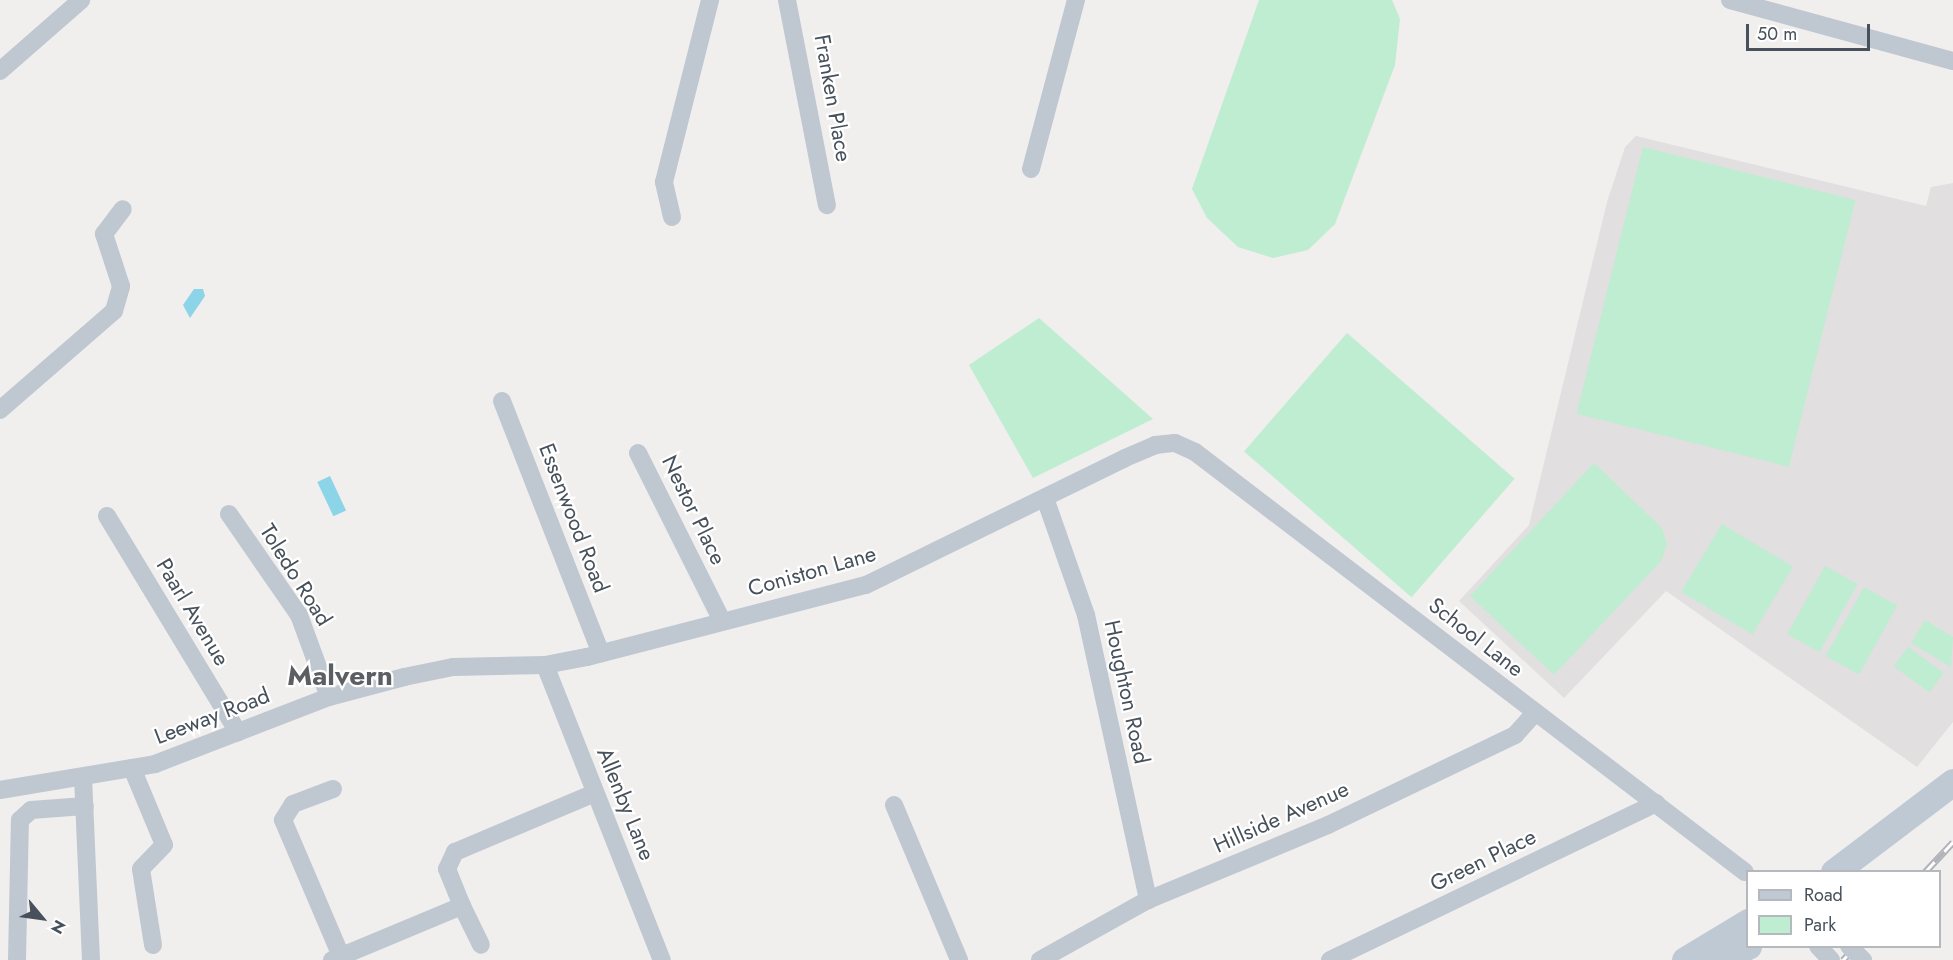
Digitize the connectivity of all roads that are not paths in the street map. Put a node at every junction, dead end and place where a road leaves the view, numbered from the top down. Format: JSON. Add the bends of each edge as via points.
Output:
{"nodes":[{"id":1,"x":81,"y":0,"type":"edge"},
{"id":2,"x":710,"y":0,"type":"edge"},
{"id":3,"x":787,"y":0,"type":"edge"},
{"id":4,"x":1076,"y":0,"type":"edge"},
{"id":5,"x":1730,"y":0,"type":"edge"},
{"id":6,"x":1953,"y":61,"type":"edge"},
{"id":7,"x":0,"y":71,"type":"edge"},
{"id":8,"x":1031,"y":169,"type":"dead end"},
{"id":9,"x":827,"y":205,"type":"dead end"},
{"id":10,"x":123,"y":209,"type":"dead end"},
{"id":11,"x":672,"y":217,"type":"dead end"},
{"id":12,"x":502,"y":401,"type":"dead end"},
{"id":13,"x":0,"y":411,"type":"edge"},
{"id":14,"x":1176,"y":444,"type":"joint"},
{"id":15,"x":638,"y":453,"type":"dead end"},
{"id":16,"x":1045,"y":498,"type":"junction"},
{"id":17,"x":229,"y":514,"type":"dead end"},
{"id":18,"x":107,"y":516,"type":"dead end"},
{"id":19,"x":722,"y":621,"type":"junction"},
{"id":20,"x":601,"y":653,"type":"junction"},
{"id":21,"x":545,"y":665,"type":"junction"},
{"id":22,"x":329,"y":697,"type":"junction"},
{"id":23,"x":1535,"y":713,"type":"junction"},
{"id":24,"x":238,"y":732,"type":"junction"},
{"id":25,"x":132,"y":768,"type":"junction"},
{"id":26,"x":82,"y":777,"type":"junction"},
{"id":27,"x":1953,"y":782,"type":"edge"},
{"id":28,"x":333,"y":789,"type":"dead end"},
{"id":29,"x":0,"y":790,"type":"edge"},
{"id":30,"x":595,"y":793,"type":"junction"},
{"id":31,"x":1656,"y":803,"type":"junction"},
{"id":32,"x":894,"y":805,"type":"dead end"},
{"id":33,"x":86,"y":806,"type":"junction"},
{"id":34,"x":1837,"y":870,"type":"edge"},
{"id":35,"x":1867,"y":870,"type":"edge"},
{"id":36,"x":1745,"y":872,"type":"dead end"},
{"id":37,"x":1148,"y":900,"type":"junction"},
{"id":38,"x":462,"y":906,"type":"junction"},
{"id":39,"x":1746,"y":923,"type":"edge"},
{"id":40,"x":153,"y":945,"type":"dead end"},
{"id":41,"x":481,"y":945,"type":"dead end"},
{"id":42,"x":1746,"y":947,"type":"edge"},
{"id":43,"x":1820,"y":948,"type":"edge"},
{"id":44,"x":1851,"y":948,"type":"edge"},
{"id":45,"x":1050,"y":957,"type":"edge"},
{"id":46,"x":337,"y":958,"type":"edge"},
{"id":47,"x":17,"y":960,"type":"edge"},
{"id":48,"x":92,"y":960,"type":"edge"},
{"id":49,"x":662,"y":960,"type":"edge"},
{"id":50,"x":959,"y":960,"type":"edge"},
{"id":51,"x":1330,"y":960,"type":"edge"},
{"id":52,"x":1685,"y":960,"type":"edge"},
{"id":53,"x":1715,"y":960,"type":"edge"},
{"id":54,"x":1831,"y":960,"type":"edge"},
{"id":55,"x":1863,"y":960,"type":"edge"}],
"edges":[{"from":1,"to":7,"type":"street"},
{"from":2,"to":11,"type":"street","via":[[664,182]]},
{"from":3,"to":9,"type":"street","name":"Franken Place"},
{"from":4,"to":8,"type":"street"},
{"from":5,"to":6,"type":"street"},
{"from":10,"to":13,"type":"street","via":[[104,234],[121,286],[114,311]]},
{"from":12,"to":20,"type":"street","name":"Essenwood Road"},
{"from":14,"to":16,"type":"street","name":"Coniston Lane","via":[[1155,445]]},
{"from":14,"to":23,"type":"street","name":"School Lane","via":[[1195,452]]},
{"from":15,"to":19,"type":"street","name":"Nestor Place"},
{"from":16,"to":19,"type":"street","name":"Coniston Lane","via":[[866,585]]},
{"from":16,"to":37,"type":"street","name":"Houghton Road","via":[[1086,615]]},
{"from":17,"to":22,"type":"street","name":"Toledo Road","via":[[298,615]]},
{"from":18,"to":24,"type":"street","name":"Paarl Avenue"},
{"from":19,"to":20,"type":"street","name":"Coniston Lane"},
{"from":20,"to":21,"type":"street","name":"Coniston Lane"},
{"from":21,"to":22,"type":"street","name":"Leeway Road","via":[[453,667]]},
{"from":21,"to":30,"type":"street","name":"Allenby Lane"},
{"from":22,"to":24,"type":"street","name":"Leeway Road"},
{"from":23,"to":31,"type":"street","name":"School Lane"},
{"from":23,"to":37,"type":"street","name":"Hillside Avenue","via":[[1515,735],[1328,825]]},
{"from":24,"to":25,"type":"street","name":"Leeway Road"},
{"from":25,"to":26,"type":"street","name":"Leeway Road"},
{"from":25,"to":40,"type":"street","via":[[164,845],[141,869]]},
{"from":26,"to":29,"type":"street","name":"Leeway Road"},
{"from":26,"to":33,"type":"street"},
{"from":27,"to":34,"type":"main road"},
{"from":27,"to":35,"type":"main road"},
{"from":28,"to":46,"type":"street","via":[[293,804],[283,820]]},
{"from":30,"to":38,"type":"street","via":[[451,855],[447,869]]},
{"from":30,"to":49,"type":"street","name":"Allenby Lane"},
{"from":31,"to":36,"type":"street","name":"School Lane"},
{"from":31,"to":51,"type":"street","name":"Green Place"},
{"from":32,"to":50,"type":"street"},
{"from":33,"to":47,"type":"street","via":[[31,810],[20,820]]},
{"from":33,"to":48,"type":"street"},
{"from":37,"to":45,"type":"street","name":"Hillside Avenue"},
{"from":38,"to":41,"type":"street"},
{"from":38,"to":46,"type":"street"},
{"from":39,"to":52,"type":"main road"},
{"from":42,"to":53,"type":"main road"},
{"from":43,"to":54,"type":"street"},
{"from":44,"to":55,"type":"street","bridge":true}]}
